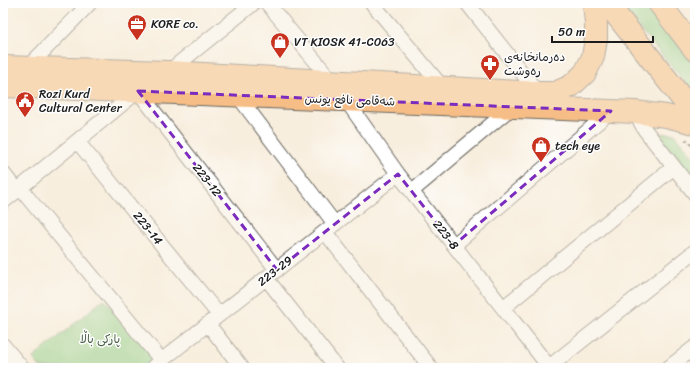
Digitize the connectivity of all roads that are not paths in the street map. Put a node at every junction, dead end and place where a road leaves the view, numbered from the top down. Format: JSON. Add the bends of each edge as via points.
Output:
{"nodes":[{"id":1,"x":90,"y":3,"type":"edge"},
{"id":2,"x":254,"y":3,"type":"edge"},
{"id":3,"x":268,"y":3,"type":"edge"},
{"id":4,"x":372,"y":3,"type":"edge"},
{"id":5,"x":466,"y":3,"type":"edge"},
{"id":6,"x":594,"y":3,"type":"edge"},
{"id":7,"x":607,"y":3,"type":"edge"},
{"id":8,"x":658,"y":3,"type":"edge"},
{"id":9,"x":695,"y":50,"type":"edge"},
{"id":10,"x":3,"y":67,"type":"edge"},
{"id":11,"x":27,"y":68,"type":"junction"},
{"id":12,"x":168,"y":72,"type":"junction"},
{"id":13,"x":138,"y":81,"type":"junction"},
{"id":14,"x":332,"y":81,"type":"junction"},
{"id":15,"x":3,"y":86,"type":"edge"},
{"id":16,"x":443,"y":88,"type":"junction"},
{"id":17,"x":538,"y":93,"type":"junction"},
{"id":18,"x":238,"y":96,"type":"junction"},
{"id":19,"x":346,"y":100,"type":"junction"},
{"id":20,"x":512,"y":107,"type":"junction"},
{"id":21,"x":611,"y":111,"type":"junction"},
{"id":22,"x":635,"y":112,"type":"junction"},
{"id":23,"x":695,"y":115,"type":"edge"},
{"id":24,"x":690,"y":132,"type":"edge"},
{"id":25,"x":77,"y":142,"type":"junction"},
{"id":26,"x":674,"y":167,"type":"junction"},
{"id":27,"x":3,"y":173,"type":"edge"},
{"id":28,"x":398,"y":174,"type":"junction"},
{"id":29,"x":19,"y":189,"type":"junction"},
{"id":30,"x":412,"y":191,"type":"junction"},
{"id":31,"x":695,"y":194,"type":"edge"},
{"id":32,"x":3,"y":202,"type":"edge"},
{"id":33,"x":330,"y":228,"type":"junction"},
{"id":34,"x":454,"y":245,"type":"junction"},
{"id":35,"x":695,"y":251,"type":"edge"},
{"id":36,"x":271,"y":274,"type":"junction"},
{"id":37,"x":503,"y":308,"type":"junction"},
{"id":38,"x":213,"y":320,"type":"junction"},
{"id":39,"x":3,"y":345,"type":"edge"},
{"id":40,"x":695,"y":347,"type":"edge"},
{"id":41,"x":18,"y":364,"type":"edge"},
{"id":42,"x":157,"y":364,"type":"edge"},
{"id":43,"x":549,"y":367,"type":"edge"},
{"id":44,"x":3,"y":368,"type":"edge"},
{"id":45,"x":242,"y":368,"type":"edge"},
{"id":46,"x":337,"y":368,"type":"edge"},
{"id":47,"x":431,"y":368,"type":"edge"},
{"id":48,"x":668,"y":368,"type":"edge"}],
"edges":[{"from":1,"to":11,"type":"street"},
{"from":2,"to":12,"type":"street"},
{"from":3,"to":14,"type":"street","name":"223-8"},
{"from":4,"to":16,"type":"street"},
{"from":5,"to":17,"type":"street"},
{"from":6,"to":17,"type":"main road","name":"شەقامی نافع یونس","via":[[596,39],[593,58],[585,73],[572,86],[555,92]]},
{"from":7,"to":23,"type":"main road"},
{"from":8,"to":9,"type":"main road"},
{"from":10,"to":11,"type":"main road","name":"شەقامی نافع یونس"},
{"from":11,"to":13,"type":"main road","name":"شەقامی نافع یونس"},
{"from":12,"to":13,"type":"main road","name":"شەقامی نافع یونس"},
{"from":12,"to":14,"type":"main road","name":"شەقامی نافع یونس"},
{"from":13,"to":15,"type":"main road","name":"شەقامی نافع یونس"},
{"from":13,"to":18,"type":"main road","name":"شەقامی نافع یونس"},
{"from":13,"to":25,"type":"street"},
{"from":13,"to":36,"type":"street","name":"223-12"},
{"from":14,"to":16,"type":"main road","name":"شەقامی نافع یونس"},
{"from":14,"to":19,"type":"street","name":"223-8"},
{"from":16,"to":17,"type":"main road","name":"شەقامی نافع یونس"},
{"from":18,"to":19,"type":"main road","name":"شەقامی نافع یونس"},
{"from":18,"to":33,"type":"street"},
{"from":19,"to":20,"type":"main road","name":"شەقامی نافع یونس"},
{"from":19,"to":28,"type":"street","name":"223-8"},
{"from":20,"to":21,"type":"main road","name":"شەقامی نافع یونس"},
{"from":20,"to":30,"type":"street"},
{"from":21,"to":22,"type":"main road","name":"شەقامی نافع یونس"},
{"from":21,"to":34,"type":"street"},
{"from":22,"to":24,"type":"main road","name":"شەقامی نافع یونس","via":[[666,116]]},
{"from":22,"to":26,"type":"street","via":[[645,130]]},
{"from":25,"to":29,"type":"street"},
{"from":25,"to":38,"type":"street","name":"223-14"},
{"from":26,"to":31,"type":"street"},
{"from":26,"to":37,"type":"street"},
{"from":27,"to":29,"type":"street"},
{"from":28,"to":30,"type":"street","name":"223-8"},
{"from":28,"to":33,"type":"street","name":"223-29"},
{"from":29,"to":32,"type":"street"},
{"from":29,"to":42,"type":"street"},
{"from":30,"to":34,"type":"street","name":"223-8"},
{"from":33,"to":36,"type":"street","name":"223-29"},
{"from":33,"to":47,"type":"street"},
{"from":34,"to":37,"type":"street","name":"223-8"},
{"from":35,"to":43,"type":"street"},
{"from":36,"to":38,"type":"street","name":"223-29"},
{"from":36,"to":46,"type":"street","name":"223-12"},
{"from":37,"to":43,"type":"street","name":"223-8"},
{"from":38,"to":42,"type":"street","name":"223-29"},
{"from":38,"to":45,"type":"street","name":"223-14"},
{"from":39,"to":41,"type":"street"},
{"from":40,"to":48,"type":"street"},
{"from":41,"to":44,"type":"street"}]}
